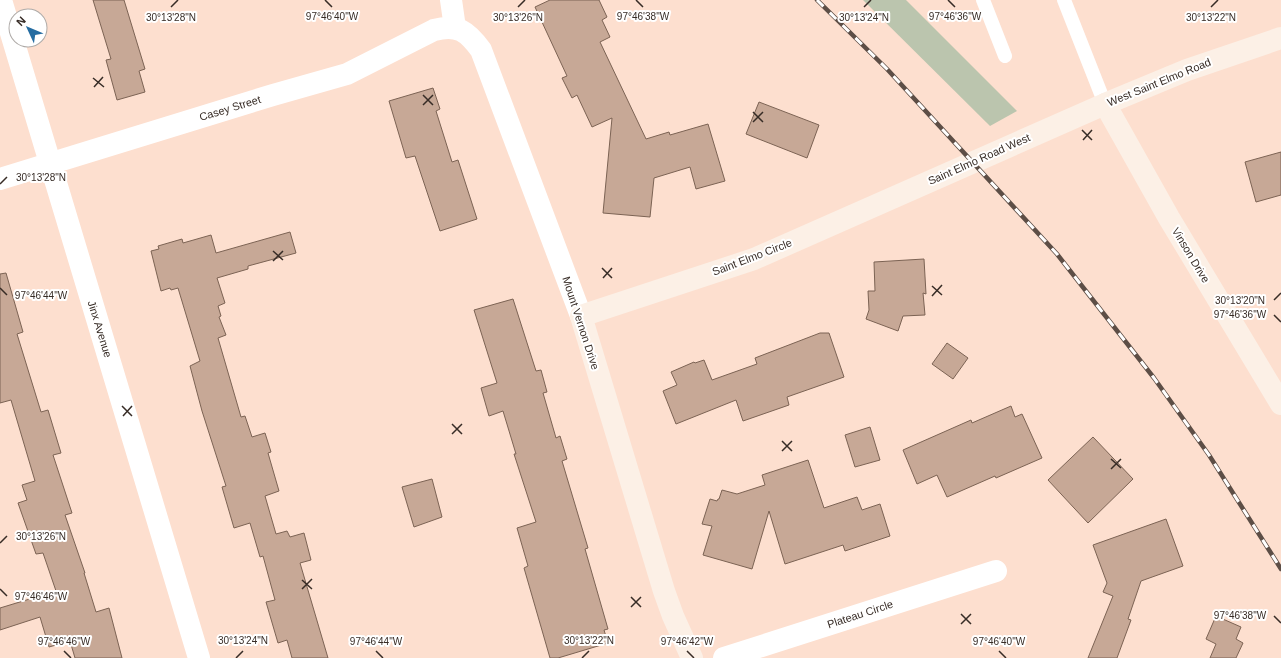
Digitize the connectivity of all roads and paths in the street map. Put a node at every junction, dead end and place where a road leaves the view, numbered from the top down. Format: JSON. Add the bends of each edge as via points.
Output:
{"nodes":[{"id":1,"x":1,"y":0,"type":"edge"},
{"id":2,"x":451,"y":0,"type":"edge"},
{"id":3,"x":983,"y":0,"type":"edge"},
{"id":4,"x":1064,"y":0,"type":"edge"},
{"id":5,"x":455,"y":28,"type":"junction"},
{"id":6,"x":1281,"y":38,"type":"edge"},
{"id":7,"x":1005,"y":56,"type":"dead end"},
{"id":8,"x":1105,"y":104,"type":"junction"},
{"id":9,"x":1040,"y":132,"type":"joint"},
{"id":10,"x":51,"y":163,"type":"junction"},
{"id":11,"x":0,"y":179,"type":"edge"},
{"id":12,"x":918,"y":186,"type":"joint"},
{"id":13,"x":581,"y":316,"type":"junction"},
{"id":14,"x":1281,"y":404,"type":"edge"},
{"id":15,"x":996,"y":571,"type":"dead end"},
{"id":16,"x":199,"y":658,"type":"edge"},
{"id":17,"x":692,"y":658,"type":"edge"},
{"id":18,"x":724,"y":658,"type":"edge"}],
"edges":[{"from":1,"to":10,"type":"street","name":"Jinx Avenue"},
{"from":2,"to":5,"type":"street"},
{"from":3,"to":7,"type":"lane"},
{"from":4,"to":8,"type":"lane"},
{"from":5,"to":10,"type":"street","name":"Casey Street","via":[[434,30],[347,74]]},
{"from":5,"to":13,"type":"street","name":"Mount Vernon Drive","via":[[465,32],[481,50]]},
{"from":6,"to":8,"type":"street","name":"West Saint Elmo Road","via":[[1187,70]]},
{"from":8,"to":9,"type":"street","name":"West Saint Elmo Road"},
{"from":8,"to":14,"type":"street","name":"Vinson Drive","via":[[1169,218]]},
{"from":9,"to":12,"type":"street","name":"Saint Elmo Road West"},
{"from":10,"to":11,"type":"street","name":"Casey Street"},
{"from":10,"to":16,"type":"street","name":"Jinx Avenue"},
{"from":12,"to":13,"type":"street","name":"Saint Elmo Circle","via":[[754,259]]},
{"from":13,"to":17,"type":"street","name":"Mount Vernon Drive","via":[[664,591]]},
{"from":15,"to":18,"type":"street","name":"Plateau Circle"}]}
